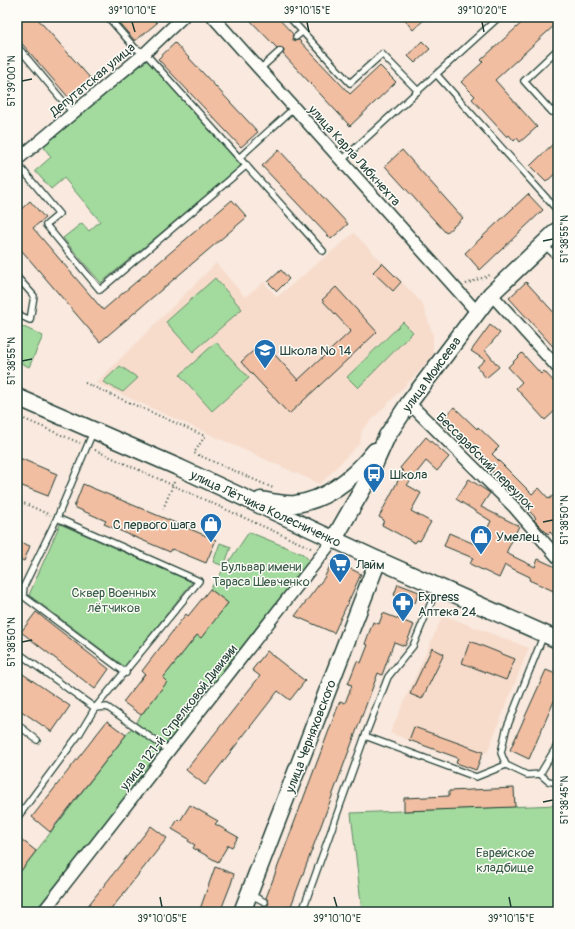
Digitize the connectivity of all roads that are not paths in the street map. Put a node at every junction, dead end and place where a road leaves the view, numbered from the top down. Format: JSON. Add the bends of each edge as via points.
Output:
{"nodes":[{"id":1,"x":108,"y":17,"type":"edge"},
{"id":2,"x":183,"y":17,"type":"edge"},
{"id":3,"x":213,"y":17,"type":"edge"},
{"id":4,"x":289,"y":17,"type":"edge"},
{"id":5,"x":499,"y":17,"type":"edge"},
{"id":6,"x":302,"y":32,"type":"junction"},
{"id":7,"x":296,"y":37,"type":"dead end"},
{"id":8,"x":17,"y":46,"type":"edge"},
{"id":9,"x":558,"y":50,"type":"edge"},
{"id":10,"x":280,"y":51,"type":"dead end"},
{"id":11,"x":145,"y":53,"type":"junction"},
{"id":12,"x":260,"y":69,"type":"junction"},
{"id":13,"x":437,"y":74,"type":"junction"},
{"id":14,"x":418,"y":91,"type":"junction"},
{"id":15,"x":558,"y":106,"type":"edge"},
{"id":16,"x":294,"y":108,"type":"junction"},
{"id":17,"x":74,"y":113,"type":"junction"},
{"id":18,"x":240,"y":157,"type":"junction"},
{"id":19,"x":342,"y":161,"type":"junction"},
{"id":20,"x":17,"y":162,"type":"edge"},
{"id":21,"x":247,"y":165,"type":"junction"},
{"id":22,"x":558,"y":211,"type":"edge"},
{"id":23,"x":558,"y":230,"type":"edge"},
{"id":24,"x":543,"y":245,"type":"junction"},
{"id":25,"x":323,"y":250,"type":"dead end"},
{"id":26,"x":558,"y":258,"type":"edge"},
{"id":27,"x":17,"y":277,"type":"edge"},
{"id":28,"x":491,"y":294,"type":"junction"},
{"id":29,"x":476,"y":311,"type":"junction"},
{"id":30,"x":17,"y":314,"type":"edge"},
{"id":31,"x":558,"y":368,"type":"edge"},
{"id":32,"x":17,"y":397,"type":"edge"},
{"id":33,"x":409,"y":403,"type":"junction"},
{"id":34,"x":94,"y":431,"type":"junction"},
{"id":35,"x":387,"y":436,"type":"junction"},
{"id":36,"x":242,"y":497,"type":"junction"},
{"id":37,"x":57,"y":518,"type":"junction"},
{"id":38,"x":334,"y":539,"type":"junction"},
{"id":39,"x":558,"y":558,"type":"edge"},
{"id":40,"x":378,"y":560,"type":"junction"},
{"id":41,"x":17,"y":582,"type":"edge"},
{"id":42,"x":24,"y":586,"type":"junction"},
{"id":43,"x":438,"y":586,"type":"junction"},
{"id":44,"x":551,"y":636,"type":"edge"},
{"id":45,"x":17,"y":652,"type":"edge"},
{"id":46,"x":126,"y":673,"type":"junction"},
{"id":47,"x":95,"y":708,"type":"junction"},
{"id":48,"x":17,"y":724,"type":"edge"},
{"id":49,"x":365,"y":736,"type":"junction"},
{"id":50,"x":37,"y":740,"type":"dead end"},
{"id":51,"x":558,"y":744,"type":"edge"},
{"id":52,"x":170,"y":751,"type":"junction"},
{"id":53,"x":506,"y":765,"type":"junction"},
{"id":54,"x":540,"y":774,"type":"junction"},
{"id":55,"x":558,"y":783,"type":"edge"},
{"id":56,"x":17,"y":818,"type":"edge"},
{"id":57,"x":249,"y":894,"type":"junction"},
{"id":58,"x":265,"y":902,"type":"dead end"},
{"id":59,"x":43,"y":912,"type":"edge"},
{"id":60,"x":242,"y":912,"type":"edge"},
{"id":61,"x":302,"y":912,"type":"edge"}],
"edges":[{"from":1,"to":11,"type":"lane","via":[[135,48]]},
{"from":2,"to":11,"type":"street","name":"Депутатская улица"},
{"from":3,"to":12,"type":"street","name":"улица Карла Либкнехта"},
{"from":4,"to":6,"type":"lane"},
{"from":5,"to":13,"type":"lane"},
{"from":6,"to":7,"type":"lane"},
{"from":6,"to":14,"type":"lane","via":[[350,83],[382,54]]},
{"from":8,"to":17,"type":"lane"},
{"from":9,"to":15,"type":"lane","via":[[524,81],[552,112]]},
{"from":10,"to":12,"type":"lane"},
{"from":11,"to":17,"type":"street","name":"Депутатская улица"},
{"from":11,"to":18,"type":"lane"},
{"from":12,"to":16,"type":"street","name":"улица Карла Либкнехта"},
{"from":13,"to":14,"type":"lane"},
{"from":13,"to":22,"type":"lane"},
{"from":14,"to":19,"type":"lane"},
{"from":16,"to":18,"type":"lane"},
{"from":16,"to":19,"type":"street","name":"улица Карла Либкнехта"},
{"from":17,"to":20,"type":"street","name":"Депутатская улица"},
{"from":18,"to":21,"type":"lane"},
{"from":19,"to":29,"type":"street","name":"улица Карла Либкнехта"},
{"from":20,"to":21,"type":"lane","via":[[59,214],[46,225],[100,290]]},
{"from":21,"to":25,"type":"lane"},
{"from":23,"to":24,"type":"street","name":"улица Моисеева"},
{"from":24,"to":26,"type":"lane"},
{"from":24,"to":28,"type":"street","name":"улица Моисеева"},
{"from":27,"to":30,"type":"lane","via":[[34,296],[30,320]]},
{"from":28,"to":29,"type":"street","name":"улица Моисеева"},
{"from":28,"to":31,"type":"street"},
{"from":29,"to":33,"type":"street","name":"улица Моисеева"},
{"from":32,"to":34,"type":"street","name":"улица Лётчика Колесниченко"},
{"from":33,"to":35,"type":"street","name":"улица Моисеева"},
{"from":33,"to":39,"type":"street","name":"Бессарабский переулок","via":[[513,506]]},
{"from":34,"to":36,"type":"street","name":"улица Лётчика Колесниченко"},
{"from":34,"to":37,"type":"lane"},
{"from":35,"to":36,"type":"street","via":[[348,480],[314,500],[294,504]]},
{"from":35,"to":38,"type":"street","name":"улица Моисеева","via":[[366,483]]},
{"from":36,"to":38,"type":"street","name":"улица Лётчика Колесниченко"},
{"from":37,"to":42,"type":"lane"},
{"from":37,"to":46,"type":"lane","via":[[199,581]]},
{"from":38,"to":40,"type":"street","name":"улица Лётчика Колесниченко"},
{"from":38,"to":52,"type":"street","name":"улица 121-й Стрелковой Дивизии"},
{"from":40,"to":43,"type":"street","name":"улица Лётчика Колесниченко"},
{"from":40,"to":57,"type":"street","name":"улица Черняховского"},
{"from":41,"to":42,"type":"lane"},
{"from":42,"to":46,"type":"lane","via":[[23,596]]},
{"from":43,"to":44,"type":"street","name":"улица Лётчика Колесниченко"},
{"from":43,"to":49,"type":"lane","via":[[413,646],[388,677]]},
{"from":44,"to":53,"type":"lane","via":[[506,730],[501,753]]},
{"from":45,"to":47,"type":"lane"},
{"from":46,"to":47,"type":"lane"},
{"from":47,"to":52,"type":"lane","via":[[107,707]]},
{"from":47,"to":56,"type":"lane","via":[[80,733]]},
{"from":48,"to":50,"type":"lane"},
{"from":49,"to":53,"type":"lane","via":[[476,777]]},
{"from":49,"to":61,"type":"lane"},
{"from":51,"to":54,"type":"lane"},
{"from":52,"to":59,"type":"street","name":"улица 121-й Стрелковой Дивизии"},
{"from":53,"to":54,"type":"lane","via":[[527,775]]},
{"from":54,"to":55,"type":"lane","via":[[548,781]]},
{"from":57,"to":58,"type":"lane"},
{"from":57,"to":60,"type":"street","name":"улица Черняховского"}]}
